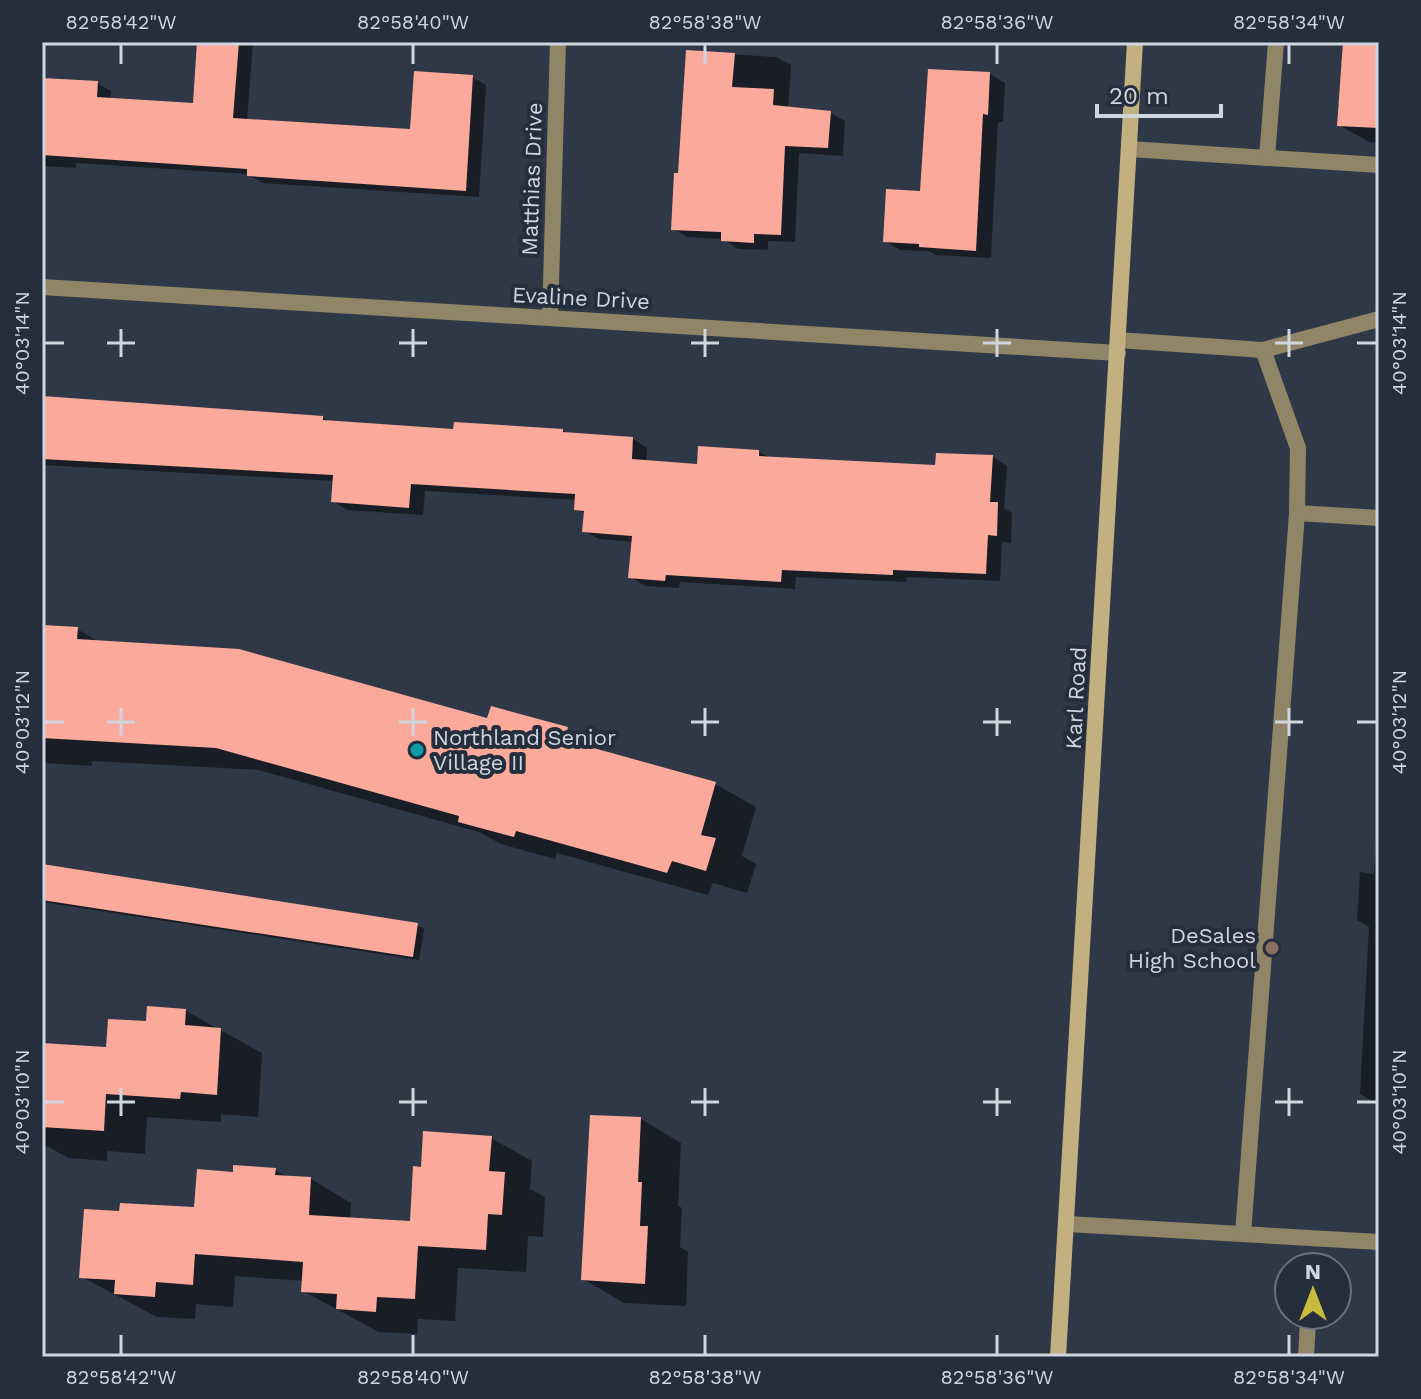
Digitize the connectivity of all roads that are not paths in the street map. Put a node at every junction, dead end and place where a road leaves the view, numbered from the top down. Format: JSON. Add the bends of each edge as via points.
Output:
{"nodes":[{"id":1,"x":558,"y":42,"type":"edge"},
{"id":2,"x":1135,"y":42,"type":"edge"},
{"id":3,"x":1276,"y":42,"type":"edge"},
{"id":4,"x":1129,"y":149,"type":"junction"},
{"id":5,"x":1267,"y":158,"type":"junction"},
{"id":6,"x":1379,"y":165,"type":"edge"},
{"id":7,"x":42,"y":287,"type":"edge"},
{"id":8,"x":550,"y":318,"type":"junction"},
{"id":9,"x":1379,"y":319,"type":"edge"},
{"id":10,"x":1118,"y":347,"type":"junction"},
{"id":11,"x":1263,"y":350,"type":"junction"},
{"id":12,"x":1297,"y":513,"type":"junction"},
{"id":13,"x":1379,"y":518,"type":"edge"},
{"id":14,"x":1067,"y":1224,"type":"junction"},
{"id":15,"x":1243,"y":1234,"type":"junction"},
{"id":16,"x":1379,"y":1242,"type":"edge"},
{"id":17,"x":1307,"y":1331,"type":"edge"},
{"id":18,"x":1058,"y":1357,"type":"edge"},
{"id":19,"x":1306,"y":1357,"type":"edge"}],
"edges":[{"from":1,"to":8,"type":"street","name":"Matthias Drive"},
{"from":2,"to":4,"type":"main road","name":"Karl Road"},
{"from":3,"to":5,"type":"street"},
{"from":4,"to":5,"type":"street"},
{"from":4,"to":10,"type":"main road","name":"Karl Road"},
{"from":5,"to":6,"type":"street"},
{"from":7,"to":8,"type":"street","name":"Evaline Drive"},
{"from":8,"to":10,"type":"street","name":"Evaline Drive"},
{"from":9,"to":11,"type":"street","name":"Evaline Drive"},
{"from":10,"to":11,"type":"street","name":"Evaline Drive"},
{"from":10,"to":14,"type":"main road","name":"Karl Road"},
{"from":11,"to":12,"type":"street","via":[[1298,448]]},
{"from":12,"to":13,"type":"street"},
{"from":12,"to":15,"type":"street"},
{"from":14,"to":15,"type":"street"},
{"from":14,"to":18,"type":"main road","name":"Karl Road"},
{"from":15,"to":16,"type":"street"},
{"from":17,"to":19,"type":"street"}]}
